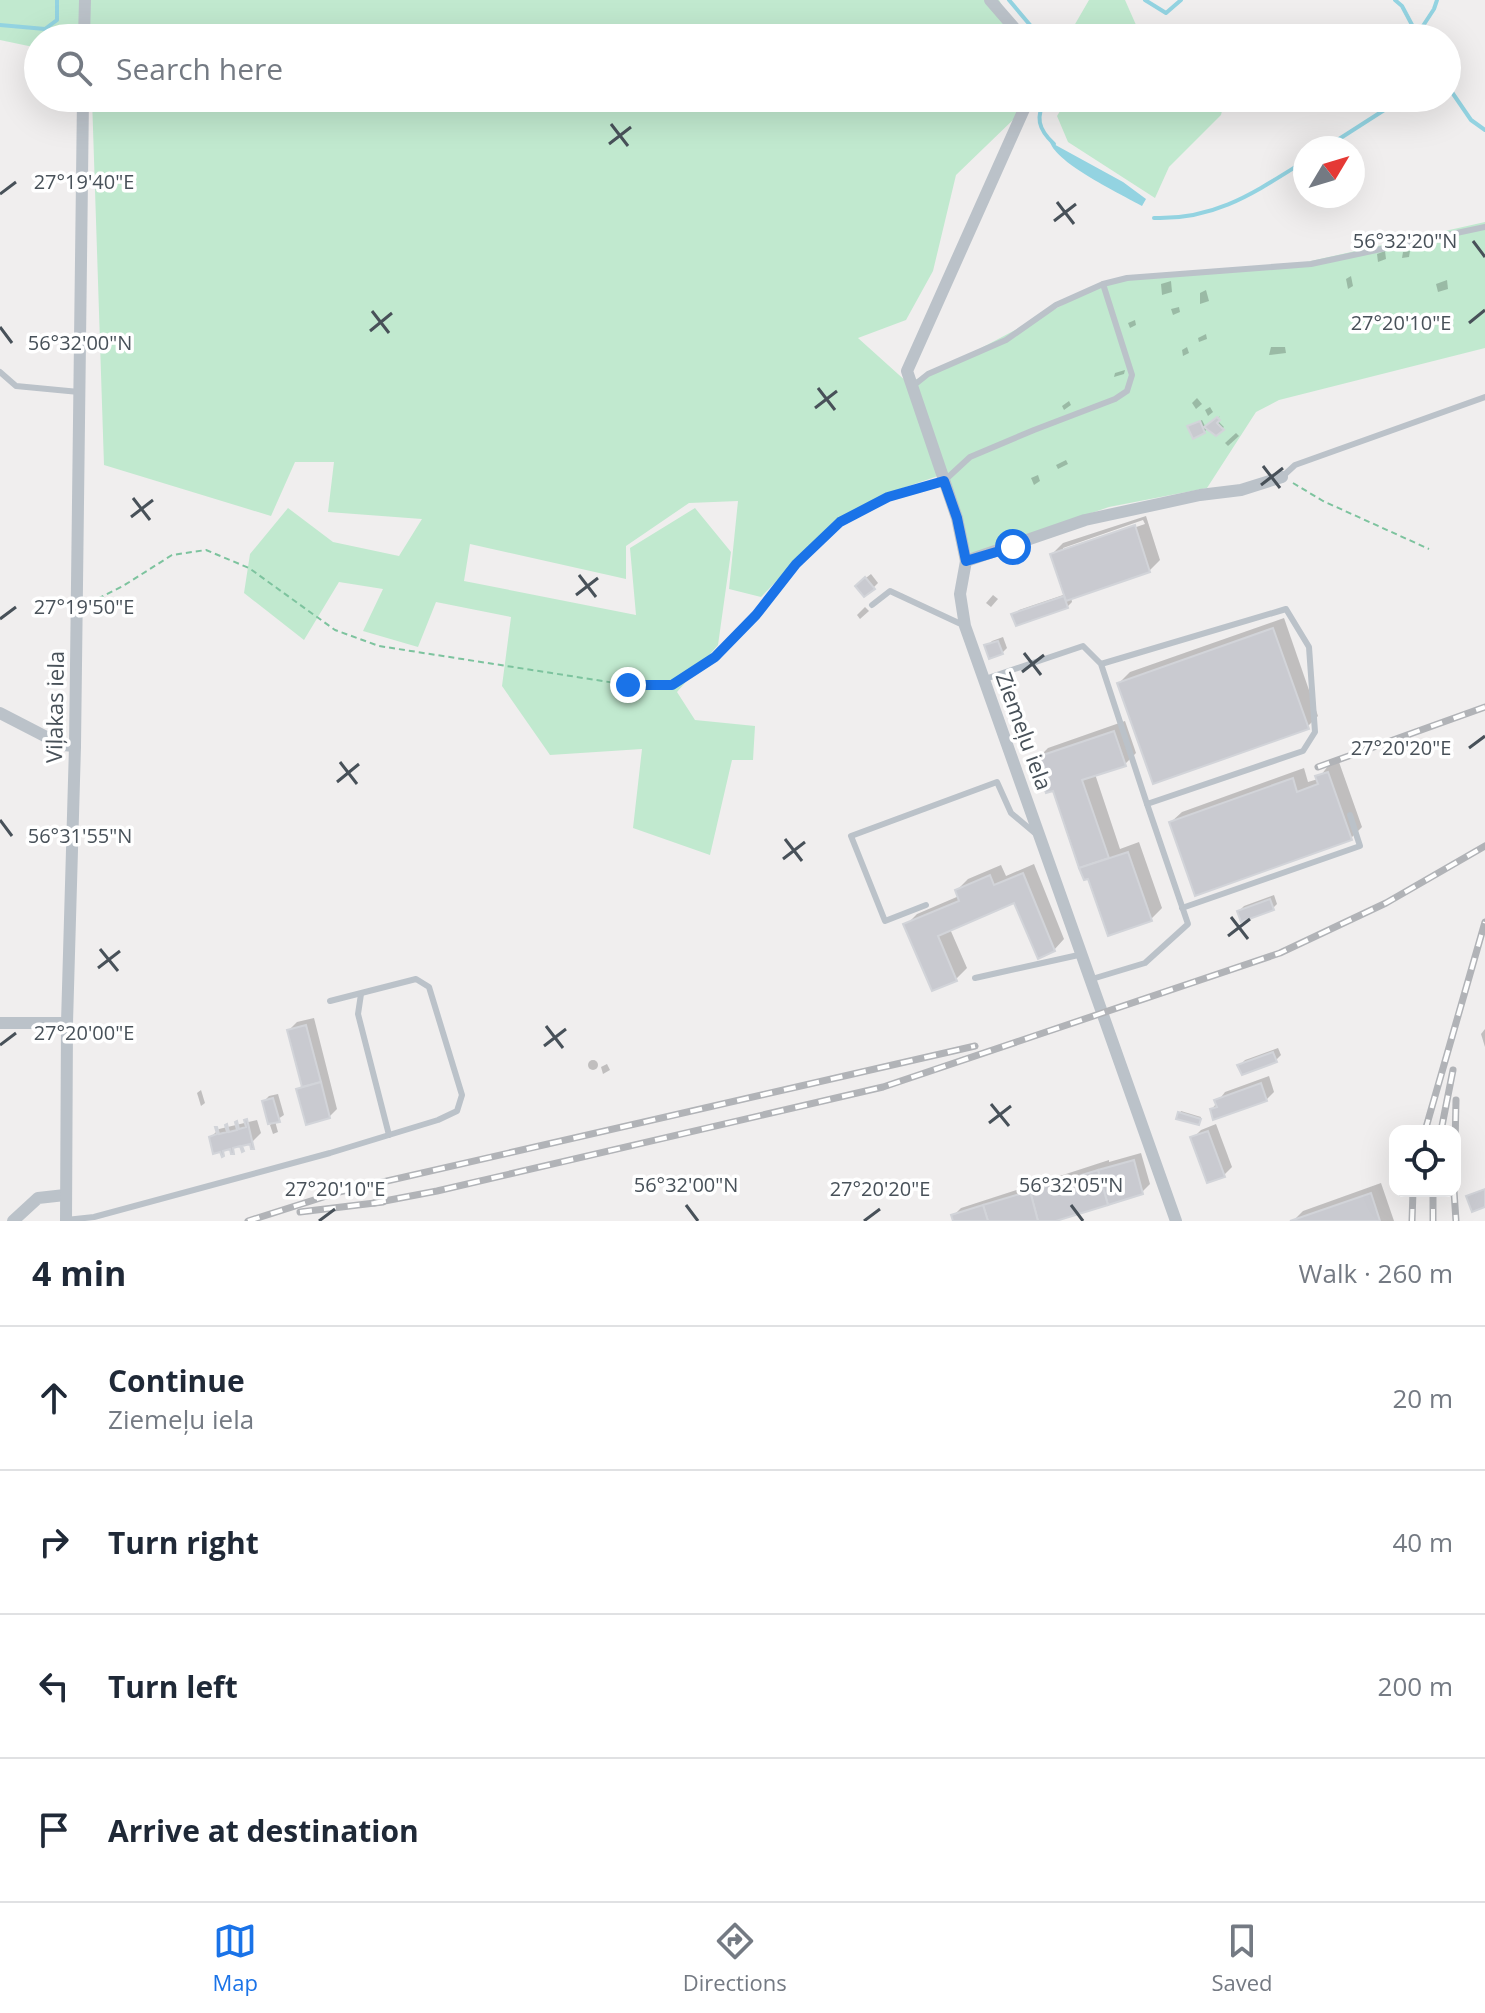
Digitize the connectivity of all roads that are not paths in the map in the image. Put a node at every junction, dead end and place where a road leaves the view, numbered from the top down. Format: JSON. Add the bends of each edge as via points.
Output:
{"nodes":[{"id":1,"x":85,"y":0,"type":"edge"},
{"id":2,"x":990,"y":0,"type":"edge"},
{"id":3,"x":84,"y":24,"type":"edge"},
{"id":4,"x":1011,"y":24,"type":"edge"},
{"id":5,"x":83,"y":112,"type":"edge"},
{"id":6,"x":1023,"y":112,"type":"edge"},
{"id":7,"x":1485,"y":227,"type":"edge"},
{"id":8,"x":1103,"y":284,"type":"junction"},
{"id":9,"x":0,"y":372,"type":"edge"},
{"id":10,"x":913,"y":386,"type":"junction"},
{"id":11,"x":79,"y":392,"type":"junction"},
{"id":12,"x":1485,"y":397,"type":"edge"},
{"id":13,"x":1282,"y":477,"type":"joint"},
{"id":14,"x":944,"y":481,"type":"junction"},
{"id":15,"x":966,"y":561,"type":"junction"},
{"id":16,"x":872,"y":605,"type":"dead end"},
{"id":17,"x":965,"y":626,"type":"junction"},
{"id":18,"x":1101,"y":664,"type":"junction"},
{"id":19,"x":985,"y":679,"type":"junction"},
{"id":20,"x":0,"y":713,"type":"edge"},
{"id":21,"x":75,"y":746,"type":"junction"},
{"id":22,"x":1147,"y":804,"type":"junction"},
{"id":23,"x":1350,"y":815,"type":"dead end"},
{"id":24,"x":1042,"y":839,"type":"junction"},
{"id":25,"x":926,"y":905,"type":"dead end"},
{"id":26,"x":1182,"y":908,"type":"junction"},
{"id":27,"x":1083,"y":954,"type":"junction"},
{"id":28,"x":975,"y":978,"type":"dead end"},
{"id":29,"x":1092,"y":979,"type":"junction"},
{"id":30,"x":361,"y":994,"type":"junction"},
{"id":31,"x":330,"y":1001,"type":"dead end"},
{"id":32,"x":0,"y":1023,"type":"edge"},
{"id":33,"x":67,"y":1023,"type":"junction"},
{"id":34,"x":389,"y":1135,"type":"junction"},
{"id":35,"x":65,"y":1195,"type":"junction"},
{"id":36,"x":66,"y":1220,"type":"edge"},
{"id":37,"x":13,"y":1221,"type":"edge"},
{"id":38,"x":1176,"y":1221,"type":"edge"}],
"edges":[{"from":1,"to":3,"type":"street"},
{"from":2,"to":4,"type":"street"},
{"from":5,"to":11,"type":"street","name":"Viļakas iela"},
{"from":6,"to":10,"type":"street","via":[[917,345],[907,371]]},
{"from":7,"to":8,"type":"lane","via":[[1311,264]]},
{"from":8,"to":10,"type":"lane"},
{"from":8,"to":14,"type":"lane","via":[[1132,375],[1127,391],[970,457]]},
{"from":9,"to":11,"type":"lane","via":[[16,386]]},
{"from":10,"to":14,"type":"street","name":"Ziemeļu iela"},
{"from":11,"to":21,"type":"street","name":"Viļakas iela"},
{"from":12,"to":13,"type":"lane","via":[[1295,465]]},
{"from":13,"to":15,"type":"street","via":[[1085,520]]},
{"from":14,"to":15,"type":"street","name":"Ziemeļu iela"},
{"from":15,"to":17,"type":"street","name":"Ziemeļu iela","via":[[960,594]]},
{"from":16,"to":17,"type":"lane","via":[[890,591]]},
{"from":17,"to":19,"type":"street","name":"Ziemeļu iela"},
{"from":18,"to":19,"type":"lane","via":[[1083,646]]},
{"from":18,"to":22,"type":"lane"},
{"from":18,"to":22,"type":"lane","via":[[1286,609],[1309,647],[1315,732],[1303,751]]},
{"from":19,"to":24,"type":"street","name":"Ziemeļu iela"},
{"from":20,"to":21,"type":"street","via":[[62,745]]},
{"from":21,"to":33,"type":"street","name":"Viļakas iela"},
{"from":22,"to":26,"type":"lane"},
{"from":23,"to":26,"type":"lane","via":[[1360,846]]},
{"from":24,"to":25,"type":"lane","via":[[1011,813],[997,782],[851,836],[885,921]]},
{"from":24,"to":27,"type":"street","name":"Ziemeļu iela"},
{"from":26,"to":29,"type":"lane","via":[[1188,924],[1156,956]]},
{"from":27,"to":28,"type":"lane"},
{"from":27,"to":29,"type":"street","name":"Ziemeļu iela"},
{"from":29,"to":38,"type":"street","name":"Ziemeļu iela"},
{"from":30,"to":31,"type":"lane"},
{"from":30,"to":34,"type":"lane","via":[[358,1014]]},
{"from":30,"to":34,"type":"lane","via":[[416,979],[429,987],[462,1095],[457,1111]]},
{"from":32,"to":33,"type":"street"},
{"from":33,"to":35,"type":"street","name":"Viļakas iela"},
{"from":34,"to":36,"type":"lane","via":[[94,1217]]},
{"from":35,"to":36,"type":"street","name":"Viļakas iela"},
{"from":35,"to":37,"type":"street","via":[[38,1198]]}]}
